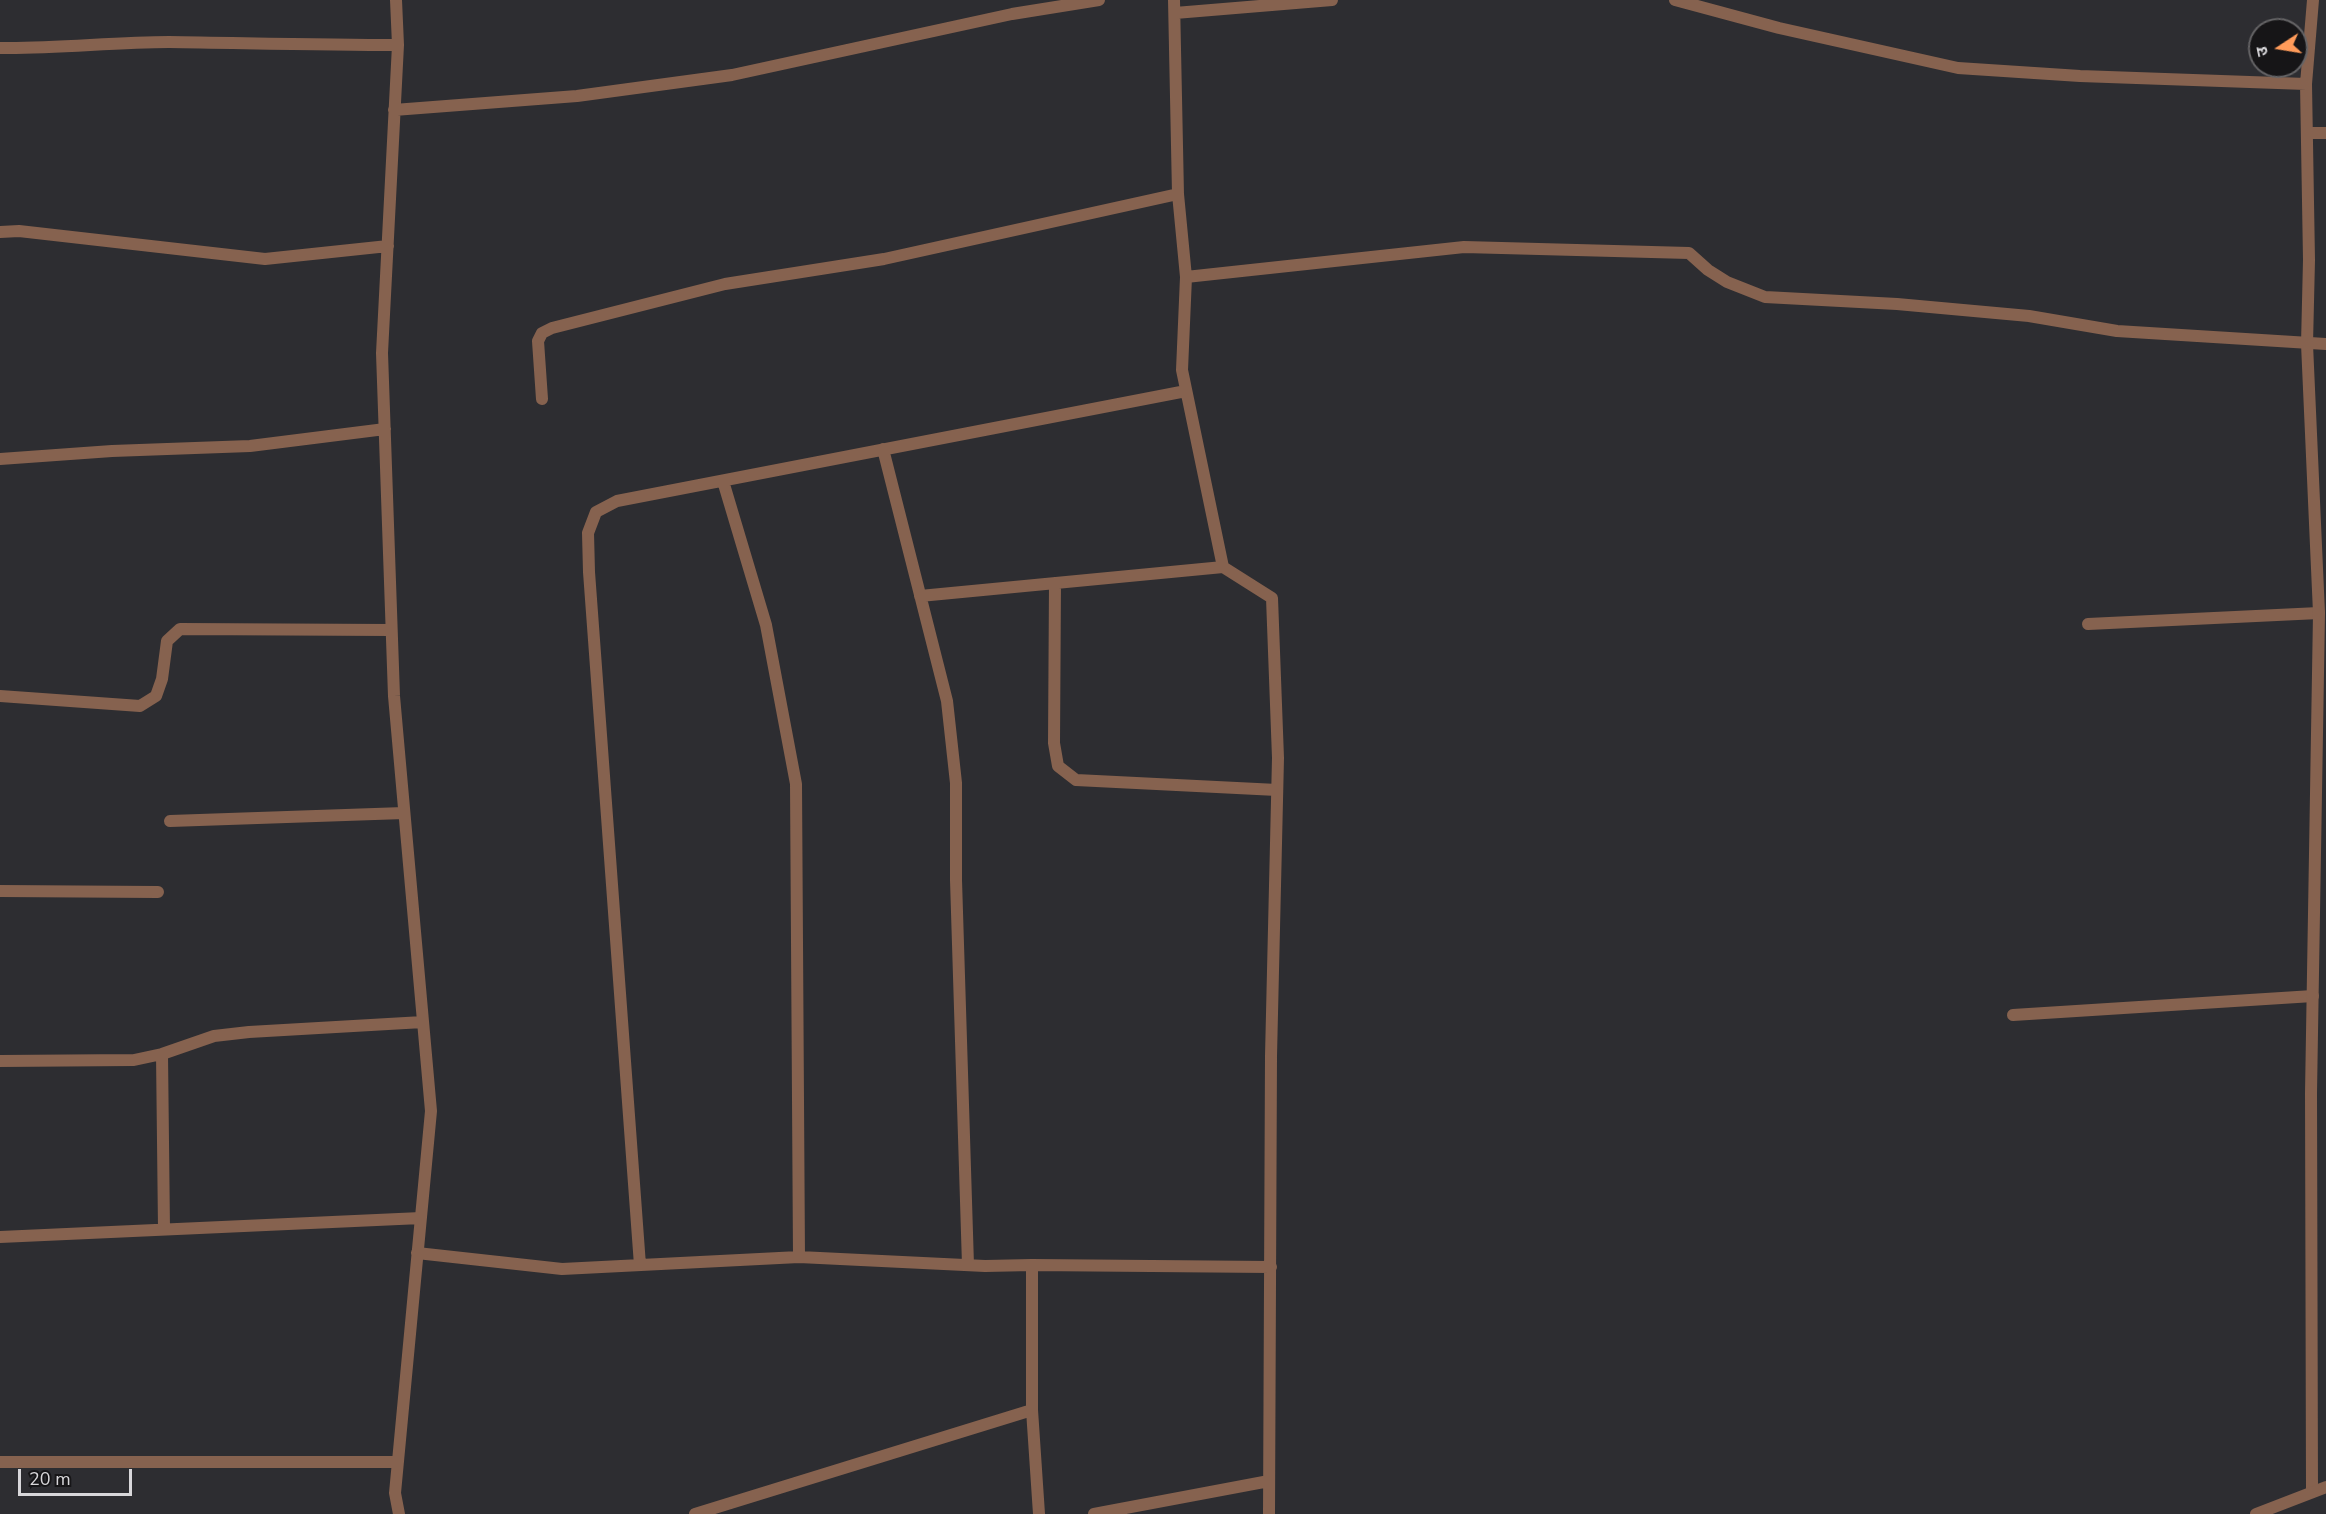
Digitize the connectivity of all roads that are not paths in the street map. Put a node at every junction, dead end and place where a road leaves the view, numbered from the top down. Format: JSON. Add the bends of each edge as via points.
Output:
{"nodes":[{"id":1,"x":396,"y":0,"type":"edge"},
{"id":2,"x":1099,"y":0,"type":"edge"},
{"id":3,"x":1174,"y":0,"type":"edge"},
{"id":4,"x":1330,"y":0,"type":"edge"},
{"id":5,"x":1675,"y":0,"type":"edge"},
{"id":6,"x":2313,"y":0,"type":"edge"},
{"id":7,"x":1175,"y":13,"type":"junction"},
{"id":8,"x":398,"y":45,"type":"junction"},
{"id":9,"x":0,"y":48,"type":"edge"},
{"id":10,"x":2306,"y":84,"type":"junction"},
{"id":11,"x":394,"y":110,"type":"junction"},
{"id":12,"x":2307,"y":133,"type":"junction"},
{"id":13,"x":2326,"y":133,"type":"edge"},
{"id":14,"x":1178,"y":194,"type":"junction"},
{"id":15,"x":0,"y":232,"type":"edge"},
{"id":16,"x":388,"y":246,"type":"junction"},
{"id":17,"x":1186,"y":277,"type":"junction"},
{"id":18,"x":2307,"y":344,"type":"junction"},
{"id":19,"x":2326,"y":344,"type":"edge"},
{"id":20,"x":1186,"y":391,"type":"junction"},
{"id":21,"x":542,"y":399,"type":"dead end"},
{"id":22,"x":385,"y":429,"type":"junction"},
{"id":23,"x":883,"y":450,"type":"junction"},
{"id":24,"x":0,"y":459,"type":"edge"},
{"id":25,"x":723,"y":481,"type":"junction"},
{"id":26,"x":1224,"y":567,"type":"junction"},
{"id":27,"x":1055,"y":583,"type":"junction"},
{"id":28,"x":920,"y":596,"type":"junction"},
{"id":29,"x":2319,"y":613,"type":"junction"},
{"id":30,"x":2088,"y":624,"type":"dead end"},
{"id":31,"x":391,"y":630,"type":"junction"},
{"id":32,"x":0,"y":696,"type":"edge"},
{"id":33,"x":1277,"y":790,"type":"junction"},
{"id":34,"x":404,"y":813,"type":"junction"},
{"id":35,"x":170,"y":821,"type":"dead end"},
{"id":36,"x":0,"y":891,"type":"edge"},
{"id":37,"x":158,"y":892,"type":"dead end"},
{"id":38,"x":2313,"y":996,"type":"junction"},
{"id":39,"x":2013,"y":1015,"type":"dead end"},
{"id":40,"x":423,"y":1023,"type":"junction"},
{"id":41,"x":162,"y":1054,"type":"junction"},
{"id":42,"x":0,"y":1061,"type":"edge"},
{"id":43,"x":421,"y":1218,"type":"junction"},
{"id":44,"x":164,"y":1229,"type":"junction"},
{"id":45,"x":0,"y":1237,"type":"edge"},
{"id":46,"x":417,"y":1253,"type":"junction"},
{"id":47,"x":799,"y":1257,"type":"junction"},
{"id":48,"x":640,"y":1265,"type":"junction"},
{"id":49,"x":968,"y":1265,"type":"junction"},
{"id":50,"x":1032,"y":1265,"type":"junction"},
{"id":51,"x":1271,"y":1267,"type":"junction"},
{"id":52,"x":1032,"y":1410,"type":"junction"},
{"id":53,"x":398,"y":1461,"type":"junction"},
{"id":54,"x":0,"y":1462,"type":"edge"},
{"id":55,"x":1269,"y":1481,"type":"junction"},
{"id":56,"x":2326,"y":1487,"type":"edge"},
{"id":57,"x":2312,"y":1492,"type":"junction"},
{"id":58,"x":399,"y":1514,"type":"edge"},
{"id":59,"x":695,"y":1514,"type":"edge"},
{"id":60,"x":1039,"y":1514,"type":"edge"},
{"id":61,"x":1094,"y":1514,"type":"edge"},
{"id":62,"x":1269,"y":1514,"type":"edge"},
{"id":63,"x":2256,"y":1514,"type":"edge"}],
"edges":[{"from":1,"to":8,"type":"street"},
{"from":2,"to":11,"type":"street","via":[[1012,14],[732,75],[577,96]]},
{"from":3,"to":7,"type":"street"},
{"from":4,"to":7,"type":"street"},
{"from":5,"to":10,"type":"street","via":[[1958,69]]},
{"from":6,"to":10,"type":"street"},
{"from":7,"to":14,"type":"street"},
{"from":8,"to":9,"type":"street","via":[[168,42]]},
{"from":8,"to":11,"type":"street"},
{"from":10,"to":12,"type":"street"},
{"from":11,"to":16,"type":"street"},
{"from":12,"to":13,"type":"street"},
{"from":12,"to":18,"type":"street"},
{"from":14,"to":17,"type":"street"},
{"from":14,"to":21,"type":"street","via":[[884,259],[724,284],[552,328],[542,333],[538,341]]},
{"from":15,"to":16,"type":"street","via":[[265,259]]},
{"from":16,"to":22,"type":"street","via":[[382,353]]},
{"from":17,"to":18,"type":"street","via":[[1464,247],[1689,253],[1727,282],[1765,297],[1897,304],[2029,316],[2116,331]]},
{"from":17,"to":20,"type":"street","via":[[1182,370]]},
{"from":18,"to":19,"type":"street"},
{"from":18,"to":29,"type":"street"},
{"from":20,"to":23,"type":"street"},
{"from":20,"to":26,"type":"street"},
{"from":22,"to":24,"type":"street","via":[[249,446]]},
{"from":22,"to":31,"type":"street"},
{"from":23,"to":25,"type":"street"},
{"from":23,"to":28,"type":"street"},
{"from":25,"to":47,"type":"street","via":[[766,625],[796,784]]},
{"from":25,"to":48,"type":"street","via":[[617,501],[596,512],[588,533]]},
{"from":26,"to":27,"type":"street"},
{"from":26,"to":33,"type":"street","via":[[1272,598]]},
{"from":27,"to":28,"type":"street"},
{"from":27,"to":33,"type":"street","via":[[1054,743],[1058,765],[1076,780]]},
{"from":28,"to":49,"type":"street","via":[[947,701],[956,783]]},
{"from":29,"to":30,"type":"street"},
{"from":29,"to":38,"type":"street"},
{"from":31,"to":32,"type":"street","via":[[180,629],[167,641],[156,696],[140,706]]},
{"from":31,"to":34,"type":"street"},
{"from":33,"to":51,"type":"street"},
{"from":34,"to":35,"type":"street"},
{"from":34,"to":40,"type":"street"},
{"from":36,"to":37,"type":"street"},
{"from":38,"to":39,"type":"street"},
{"from":38,"to":57,"type":"street"},
{"from":40,"to":41,"type":"street","via":[[214,1036]]},
{"from":40,"to":43,"type":"street","via":[[431,1111]]},
{"from":41,"to":42,"type":"street","via":[[134,1060]]},
{"from":41,"to":44,"type":"street"},
{"from":43,"to":44,"type":"street"},
{"from":43,"to":46,"type":"street"},
{"from":44,"to":45,"type":"street"},
{"from":46,"to":48,"type":"street","via":[[562,1269]]},
{"from":46,"to":53,"type":"street"},
{"from":47,"to":48,"type":"street"},
{"from":47,"to":49,"type":"street"},
{"from":49,"to":50,"type":"street"},
{"from":50,"to":51,"type":"street"},
{"from":50,"to":52,"type":"street"},
{"from":51,"to":55,"type":"street"},
{"from":52,"to":59,"type":"street"},
{"from":52,"to":60,"type":"street"},
{"from":53,"to":54,"type":"street"},
{"from":53,"to":58,"type":"street","via":[[395,1493]]},
{"from":55,"to":61,"type":"street"},
{"from":55,"to":62,"type":"street"},
{"from":56,"to":57,"type":"street"},
{"from":57,"to":63,"type":"street"}]}
